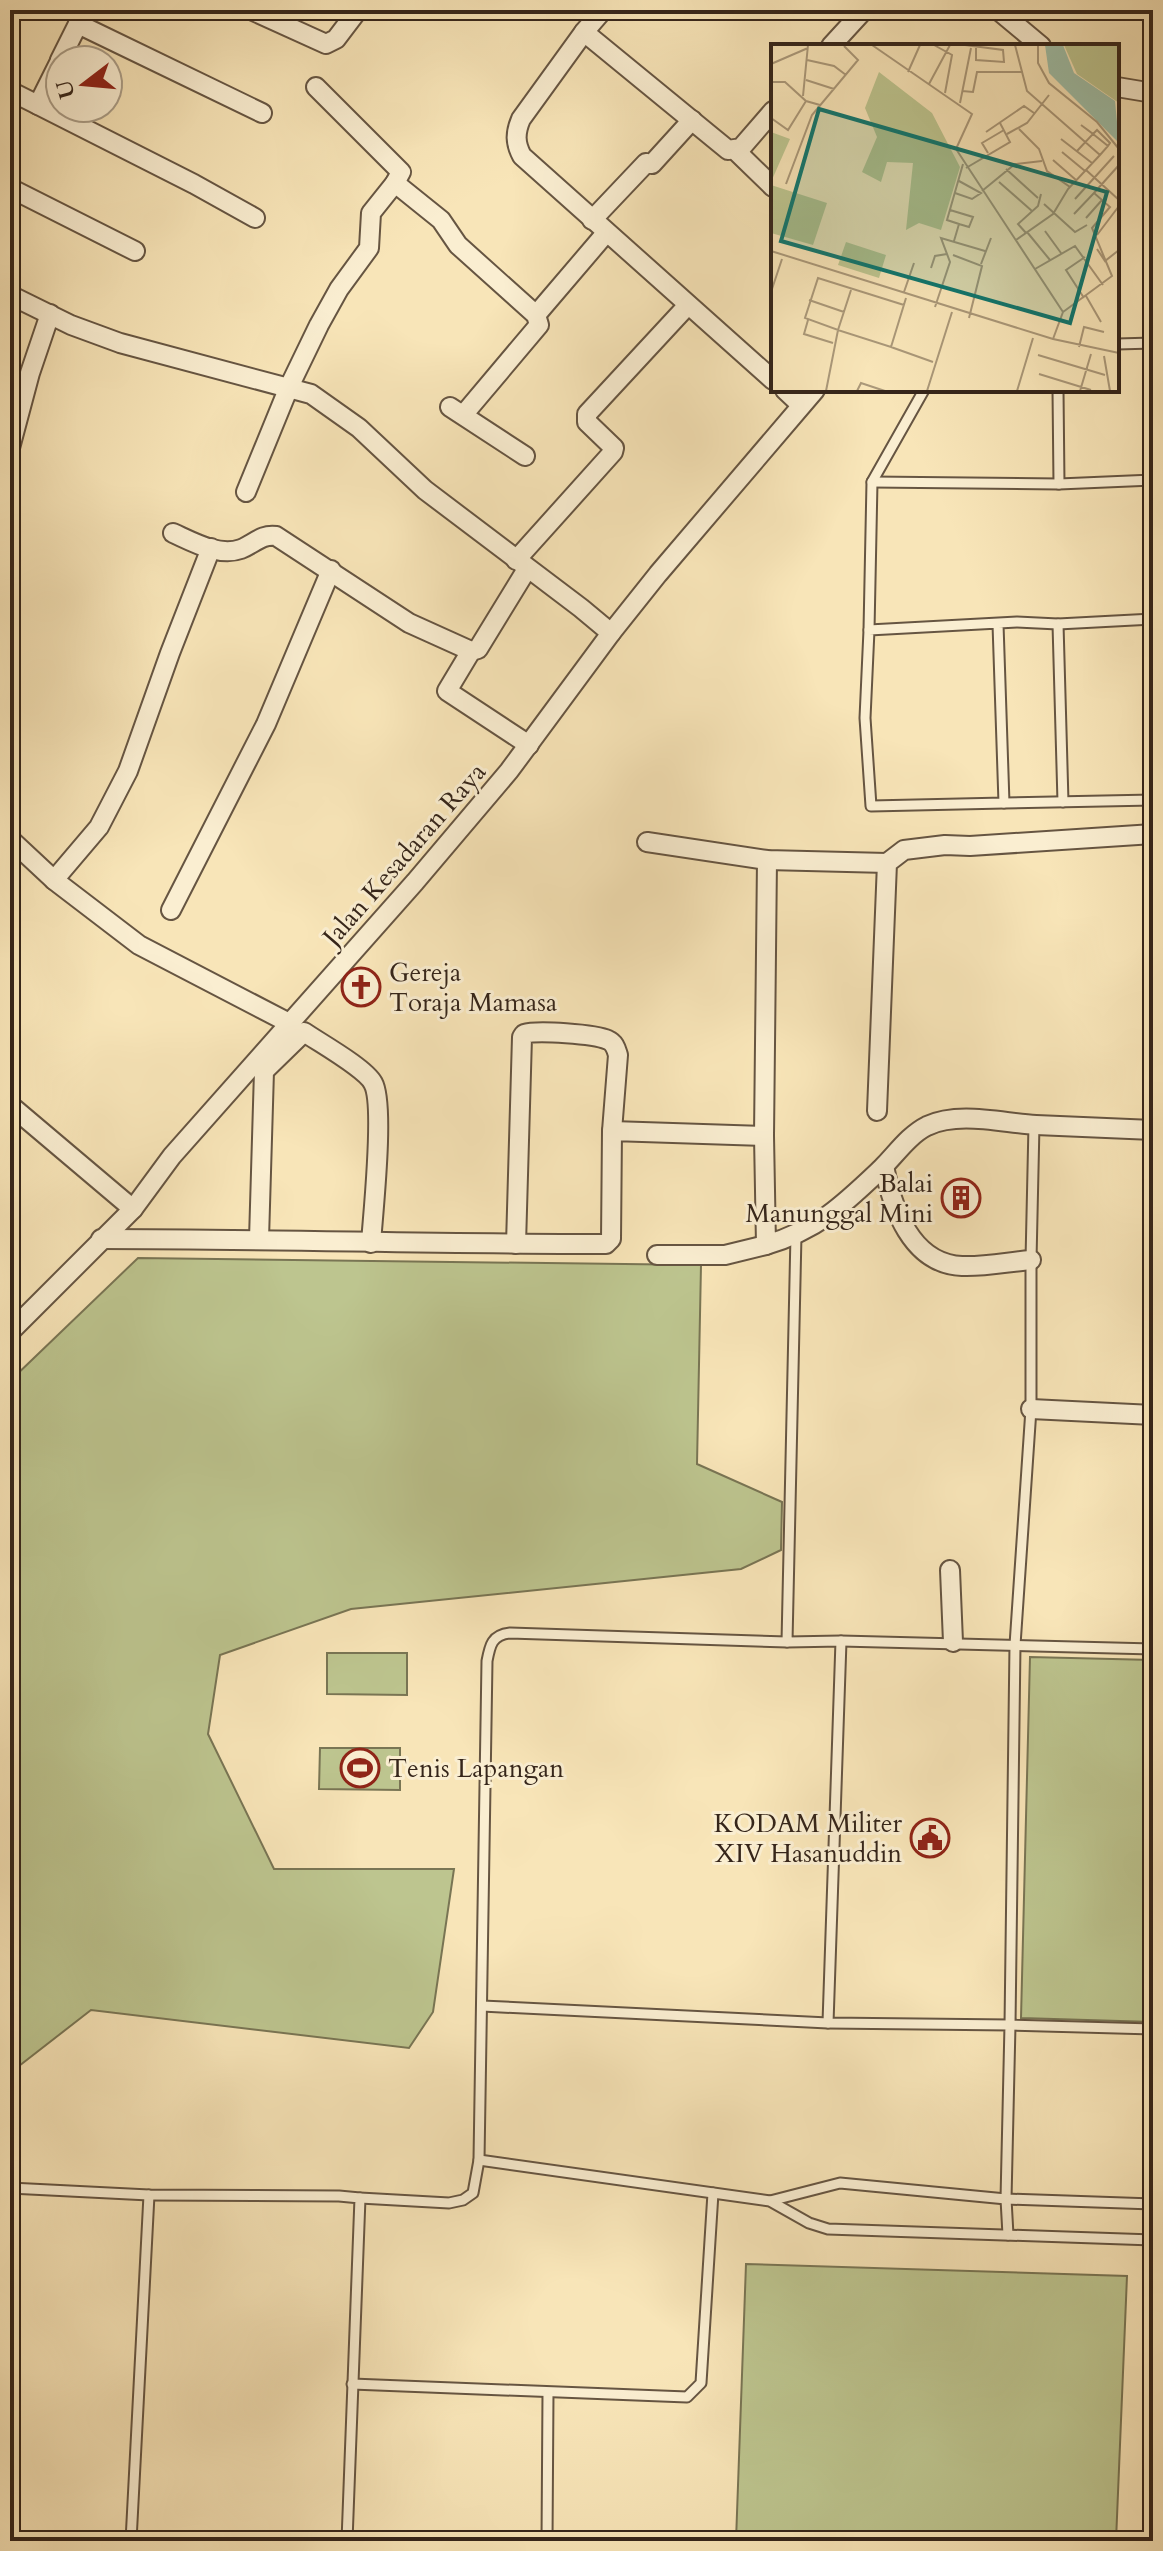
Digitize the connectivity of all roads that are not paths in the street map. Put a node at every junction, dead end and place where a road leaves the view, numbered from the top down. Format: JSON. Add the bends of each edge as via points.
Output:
{"nodes":[{"id":1,"x":251,"y":10,"type":"edge"},
{"id":2,"x":358,"y":10,"type":"edge"},
{"id":3,"x":603,"y":10,"type":"edge"},
{"id":4,"x":864,"y":10,"type":"edge"},
{"id":5,"x":998,"y":10,"type":"edge"},
{"id":6,"x":81,"y":17,"type":"edge"},
{"id":7,"x":584,"y":32,"type":"junction"},
{"id":8,"x":68,"y":44,"type":"edge"},
{"id":9,"x":833,"y":44,"type":"edge"},
{"id":10,"x":1039,"y":44,"type":"edge"},
{"id":11,"x":316,"y":87,"type":"dead end"},
{"id":12,"x":1119,"y":87,"type":"edge"},
{"id":13,"x":10,"y":91,"type":"edge"},
{"id":14,"x":44,"y":93,"type":"edge"},
{"id":15,"x":1153,"y":93,"type":"edge"},
{"id":16,"x":38,"y":105,"type":"junction"},
{"id":17,"x":262,"y":113,"type":"dead end"},
{"id":18,"x":771,"y":113,"type":"edge"},
{"id":19,"x":692,"y":120,"type":"junction"},
{"id":20,"x":735,"y":150,"type":"junction"},
{"id":21,"x":395,"y":183,"type":"junction"},
{"id":22,"x":771,"y":185,"type":"edge"},
{"id":23,"x":10,"y":188,"type":"edge"},
{"id":24,"x":255,"y":218,"type":"dead end"},
{"id":25,"x":592,"y":220,"type":"junction"},
{"id":26,"x":606,"y":233,"type":"junction"},
{"id":27,"x":135,"y":251,"type":"dead end"},
{"id":28,"x":10,"y":295,"type":"edge"},
{"id":29,"x":688,"y":305,"type":"junction"},
{"id":30,"x":50,"y":314,"type":"junction"},
{"id":31,"x":536,"y":315,"type":"junction"},
{"id":32,"x":1153,"y":343,"type":"edge"},
{"id":33,"x":1119,"y":344,"type":"edge"},
{"id":34,"x":771,"y":378,"type":"edge"},
{"id":35,"x":289,"y":387,"type":"junction"},
{"id":36,"x":787,"y":392,"type":"edge"},
{"id":37,"x":813,"y":392,"type":"edge"},
{"id":38,"x":923,"y":392,"type":"edge"},
{"id":39,"x":1058,"y":392,"type":"edge"},
{"id":40,"x":801,"y":405,"type":"junction"},
{"id":41,"x":10,"y":448,"type":"edge"},
{"id":42,"x":525,"y":456,"type":"dead end"},
{"id":43,"x":1153,"y":480,"type":"edge"},
{"id":44,"x":872,"y":482,"type":"junction"},
{"id":45,"x":1059,"y":484,"type":"junction"},
{"id":46,"x":246,"y":492,"type":"dead end"},
{"id":47,"x":173,"y":533,"type":"dead end"},
{"id":48,"x":211,"y":548,"type":"junction"},
{"id":49,"x":522,"y":565,"type":"junction"},
{"id":50,"x":331,"y":570,"type":"junction"},
{"id":51,"x":1153,"y":619,"type":"edge"},
{"id":52,"x":998,"y":624,"type":"junction"},
{"id":53,"x":1058,"y":624,"type":"junction"},
{"id":54,"x":869,"y":630,"type":"junction"},
{"id":55,"x":611,"y":633,"type":"junction"},
{"id":56,"x":471,"y":651,"type":"junction"},
{"id":57,"x":529,"y":745,"type":"junction"},
{"id":58,"x":1153,"y":800,"type":"edge"},
{"id":59,"x":1063,"y":802,"type":"junction"},
{"id":60,"x":1004,"y":803,"type":"junction"},
{"id":61,"x":1153,"y":834,"type":"edge"},
{"id":62,"x":10,"y":839,"type":"edge"},
{"id":63,"x":647,"y":842,"type":"dead end"},
{"id":64,"x":767,"y":860,"type":"junction"},
{"id":65,"x":887,"y":863,"type":"junction"},
{"id":66,"x":54,"y":880,"type":"junction"},
{"id":67,"x":171,"y":910,"type":"dead end"},
{"id":68,"x":291,"y":1024,"type":"junction"},
{"id":69,"x":10,"y":1105,"type":"edge"},
{"id":70,"x":877,"y":1111,"type":"dead end"},
{"id":71,"x":1034,"y":1125,"type":"junction"},
{"id":72,"x":1153,"y":1130,"type":"edge"},
{"id":73,"x":612,"y":1131,"type":"junction"},
{"id":74,"x":764,"y":1136,"type":"junction"},
{"id":75,"x":884,"y":1166,"type":"junction"},
{"id":76,"x":133,"y":1209,"type":"junction"},
{"id":77,"x":796,"y":1235,"type":"junction"},
{"id":78,"x":101,"y":1239,"type":"junction"},
{"id":79,"x":259,"y":1239,"type":"junction"},
{"id":80,"x":371,"y":1243,"type":"junction"},
{"id":81,"x":516,"y":1244,"type":"junction"},
{"id":82,"x":766,"y":1245,"type":"junction"},
{"id":83,"x":657,"y":1255,"type":"dead end"},
{"id":84,"x":1031,"y":1260,"type":"junction"},
{"id":85,"x":10,"y":1332,"type":"edge"},
{"id":86,"x":1031,"y":1409,"type":"junction"},
{"id":87,"x":1153,"y":1415,"type":"edge"},
{"id":88,"x":950,"y":1570,"type":"dead end"},
{"id":89,"x":841,"y":1641,"type":"junction"},
{"id":90,"x":787,"y":1642,"type":"junction"},
{"id":91,"x":953,"y":1642,"type":"junction"},
{"id":92,"x":1015,"y":1645,"type":"junction"},
{"id":93,"x":1153,"y":1649,"type":"edge"},
{"id":94,"x":482,"y":2006,"type":"junction"},
{"id":95,"x":828,"y":2023,"type":"junction"},
{"id":96,"x":1010,"y":2025,"type":"junction"},
{"id":97,"x":1153,"y":2029,"type":"edge"},
{"id":98,"x":479,"y":2160,"type":"junction"},
{"id":99,"x":10,"y":2188,"type":"edge"},
{"id":100,"x":713,"y":2193,"type":"junction"},
{"id":101,"x":149,"y":2195,"type":"junction"},
{"id":102,"x":360,"y":2198,"type":"junction"},
{"id":103,"x":1006,"y":2199,"type":"junction"},
{"id":104,"x":770,"y":2201,"type":"junction"},
{"id":105,"x":1153,"y":2204,"type":"edge"},
{"id":106,"x":1008,"y":2235,"type":"junction"},
{"id":107,"x":1153,"y":2240,"type":"edge"},
{"id":108,"x":352,"y":2384,"type":"junction"},
{"id":109,"x":548,"y":2393,"type":"junction"},
{"id":110,"x":131,"y":2541,"type":"edge"},
{"id":111,"x":347,"y":2541,"type":"edge"},
{"id":112,"x":547,"y":2541,"type":"edge"}],
"edges":[{"from":1,"to":2,"type":"street","via":[[326,44]]},
{"from":3,"to":7,"type":"street"},
{"from":4,"to":9,"type":"street"},
{"from":5,"to":10,"type":"street"},
{"from":6,"to":8,"type":"street"},
{"from":6,"to":17,"type":"street"},
{"from":7,"to":19,"type":"street"},
{"from":7,"to":25,"type":"street","via":[[521,119],[516,137],[522,156]]},
{"from":11,"to":21,"type":"street","via":[[399,168]]},
{"from":12,"to":15,"type":"street"},
{"from":13,"to":16,"type":"street"},
{"from":14,"to":16,"type":"street"},
{"from":16,"to":24,"type":"street"},
{"from":18,"to":20,"type":"street"},
{"from":19,"to":20,"type":"street","via":[[724,148]]},
{"from":19,"to":25,"type":"street"},
{"from":20,"to":22,"type":"street"},
{"from":21,"to":31,"type":"street","via":[[441,220],[458,245]]},
{"from":21,"to":35,"type":"street","via":[[371,213],[369,248],[339,289]]},
{"from":23,"to":27,"type":"street"},
{"from":25,"to":26,"type":"street"},
{"from":26,"to":29,"type":"street"},
{"from":26,"to":31,"type":"street"},
{"from":28,"to":30,"type":"street"},
{"from":29,"to":34,"type":"street"},
{"from":29,"to":49,"type":"street","via":[[587,414],[587,422],[610,442],[613,452]]},
{"from":30,"to":35,"type":"street","via":[[163,356]]},
{"from":30,"to":41,"type":"street"},
{"from":31,"to":42,"type":"street","via":[[539,325],[457,411]]},
{"from":32,"to":33,"type":"lane"},
{"from":35,"to":46,"type":"street"},
{"from":35,"to":49,"type":"street","via":[[340,412],[425,490]]},
{"from":36,"to":40,"type":"street"},
{"from":37,"to":40,"type":"street","name":"Jalan Kesadaran Raya"},
{"from":38,"to":44,"type":"lane"},
{"from":39,"to":45,"type":"lane"},
{"from":40,"to":55,"type":"street","name":"Jalan Kesadaran Raya"},
{"from":43,"to":45,"type":"lane"},
{"from":44,"to":45,"type":"lane"},
{"from":44,"to":54,"type":"lane"},
{"from":47,"to":48,"type":"street"},
{"from":48,"to":50,"type":"street","via":[[233,551],[260,537],[276,536]]},
{"from":48,"to":66,"type":"street","via":[[110,810]]},
{"from":49,"to":55,"type":"street"},
{"from":49,"to":56,"type":"street","via":[[478,649]]},
{"from":50,"to":56,"type":"street","via":[[409,623]]},
{"from":50,"to":67,"type":"street","via":[[266,724]]},
{"from":51,"to":53,"type":"lane"},
{"from":52,"to":53,"type":"lane"},
{"from":52,"to":54,"type":"lane"},
{"from":52,"to":60,"type":"lane"},
{"from":53,"to":59,"type":"lane"},
{"from":54,"to":60,"type":"lane","via":[[865,718],[871,806]]},
{"from":55,"to":57,"type":"street","name":"Jalan Kesadaran Raya"},
{"from":56,"to":57,"type":"street","via":[[447,691]]},
{"from":57,"to":68,"type":"street","name":"Jalan Kesadaran Raya"},
{"from":58,"to":59,"type":"lane"},
{"from":59,"to":60,"type":"lane"},
{"from":61,"to":65,"type":"street","via":[[945,845],[904,850]]},
{"from":62,"to":66,"type":"street"},
{"from":63,"to":64,"type":"street"},
{"from":64,"to":65,"type":"street"},
{"from":64,"to":74,"type":"street"},
{"from":65,"to":70,"type":"street"},
{"from":66,"to":68,"type":"street","via":[[139,945]]},
{"from":68,"to":76,"type":"street","name":"Jalan Kesadaran Raya","via":[[172,1156]]},
{"from":69,"to":76,"type":"street"},
{"from":71,"to":72,"type":"street"},
{"from":71,"to":75,"type":"street","via":[[943,1120],[925,1127]]},
{"from":71,"to":84,"type":"lane"},
{"from":73,"to":74,"type":"street"},
{"from":73,"to":81,"type":"street","via":[[611,1239],[606,1244]]},
{"from":73,"to":81,"type":"street","via":[[616,1046],[609,1040],[574,1035],[524,1034]]},
{"from":74,"to":82,"type":"street"},
{"from":75,"to":77,"type":"street","via":[[830,1216]]},
{"from":75,"to":84,"type":"street","via":[[903,1224],[917,1245],[935,1258],[961,1267]]},
{"from":76,"to":78,"type":"street","name":"Jalan Kesadaran Raya"},
{"from":77,"to":82,"type":"street"},
{"from":77,"to":90,"type":"lane"},
{"from":78,"to":79,"type":"street"},
{"from":78,"to":85,"type":"street","name":"Jalan Kesadaran Raya"},
{"from":79,"to":80,"type":"street"},
{"from":79,"to":80,"type":"street","via":[[264,1071],[304,1032],[373,1082],[378,1098]]},
{"from":80,"to":81,"type":"street"},
{"from":82,"to":83,"type":"street","via":[[725,1255]]},
{"from":84,"to":86,"type":"lane"},
{"from":86,"to":87,"type":"street"},
{"from":86,"to":92,"type":"lane"},
{"from":88,"to":91,"type":"street"},
{"from":89,"to":90,"type":"lane"},
{"from":89,"to":91,"type":"lane"},
{"from":89,"to":95,"type":"lane"},
{"from":90,"to":94,"type":"lane","via":[[510,1633],[494,1639],[487,1661]]},
{"from":91,"to":92,"type":"lane"},
{"from":92,"to":93,"type":"lane"},
{"from":92,"to":96,"type":"lane"},
{"from":94,"to":95,"type":"lane"},
{"from":94,"to":98,"type":"lane"},
{"from":95,"to":96,"type":"lane"},
{"from":96,"to":97,"type":"lane"},
{"from":96,"to":103,"type":"lane"},
{"from":98,"to":100,"type":"lane"},
{"from":98,"to":102,"type":"lane","via":[[473,2193],[463,2200]]},
{"from":99,"to":101,"type":"lane"},
{"from":100,"to":104,"type":"lane"},
{"from":100,"to":109,"type":"lane","via":[[697,2389],[679,2398]]},
{"from":101,"to":102,"type":"lane"},
{"from":101,"to":110,"type":"lane"},
{"from":102,"to":108,"type":"lane"},
{"from":103,"to":104,"type":"lane","via":[[840,2183]]},
{"from":103,"to":105,"type":"lane"},
{"from":103,"to":106,"type":"lane"},
{"from":104,"to":106,"type":"lane","via":[[828,2229]]},
{"from":106,"to":107,"type":"lane"},
{"from":108,"to":109,"type":"lane"},
{"from":108,"to":111,"type":"lane"},
{"from":109,"to":112,"type":"lane"}]}
